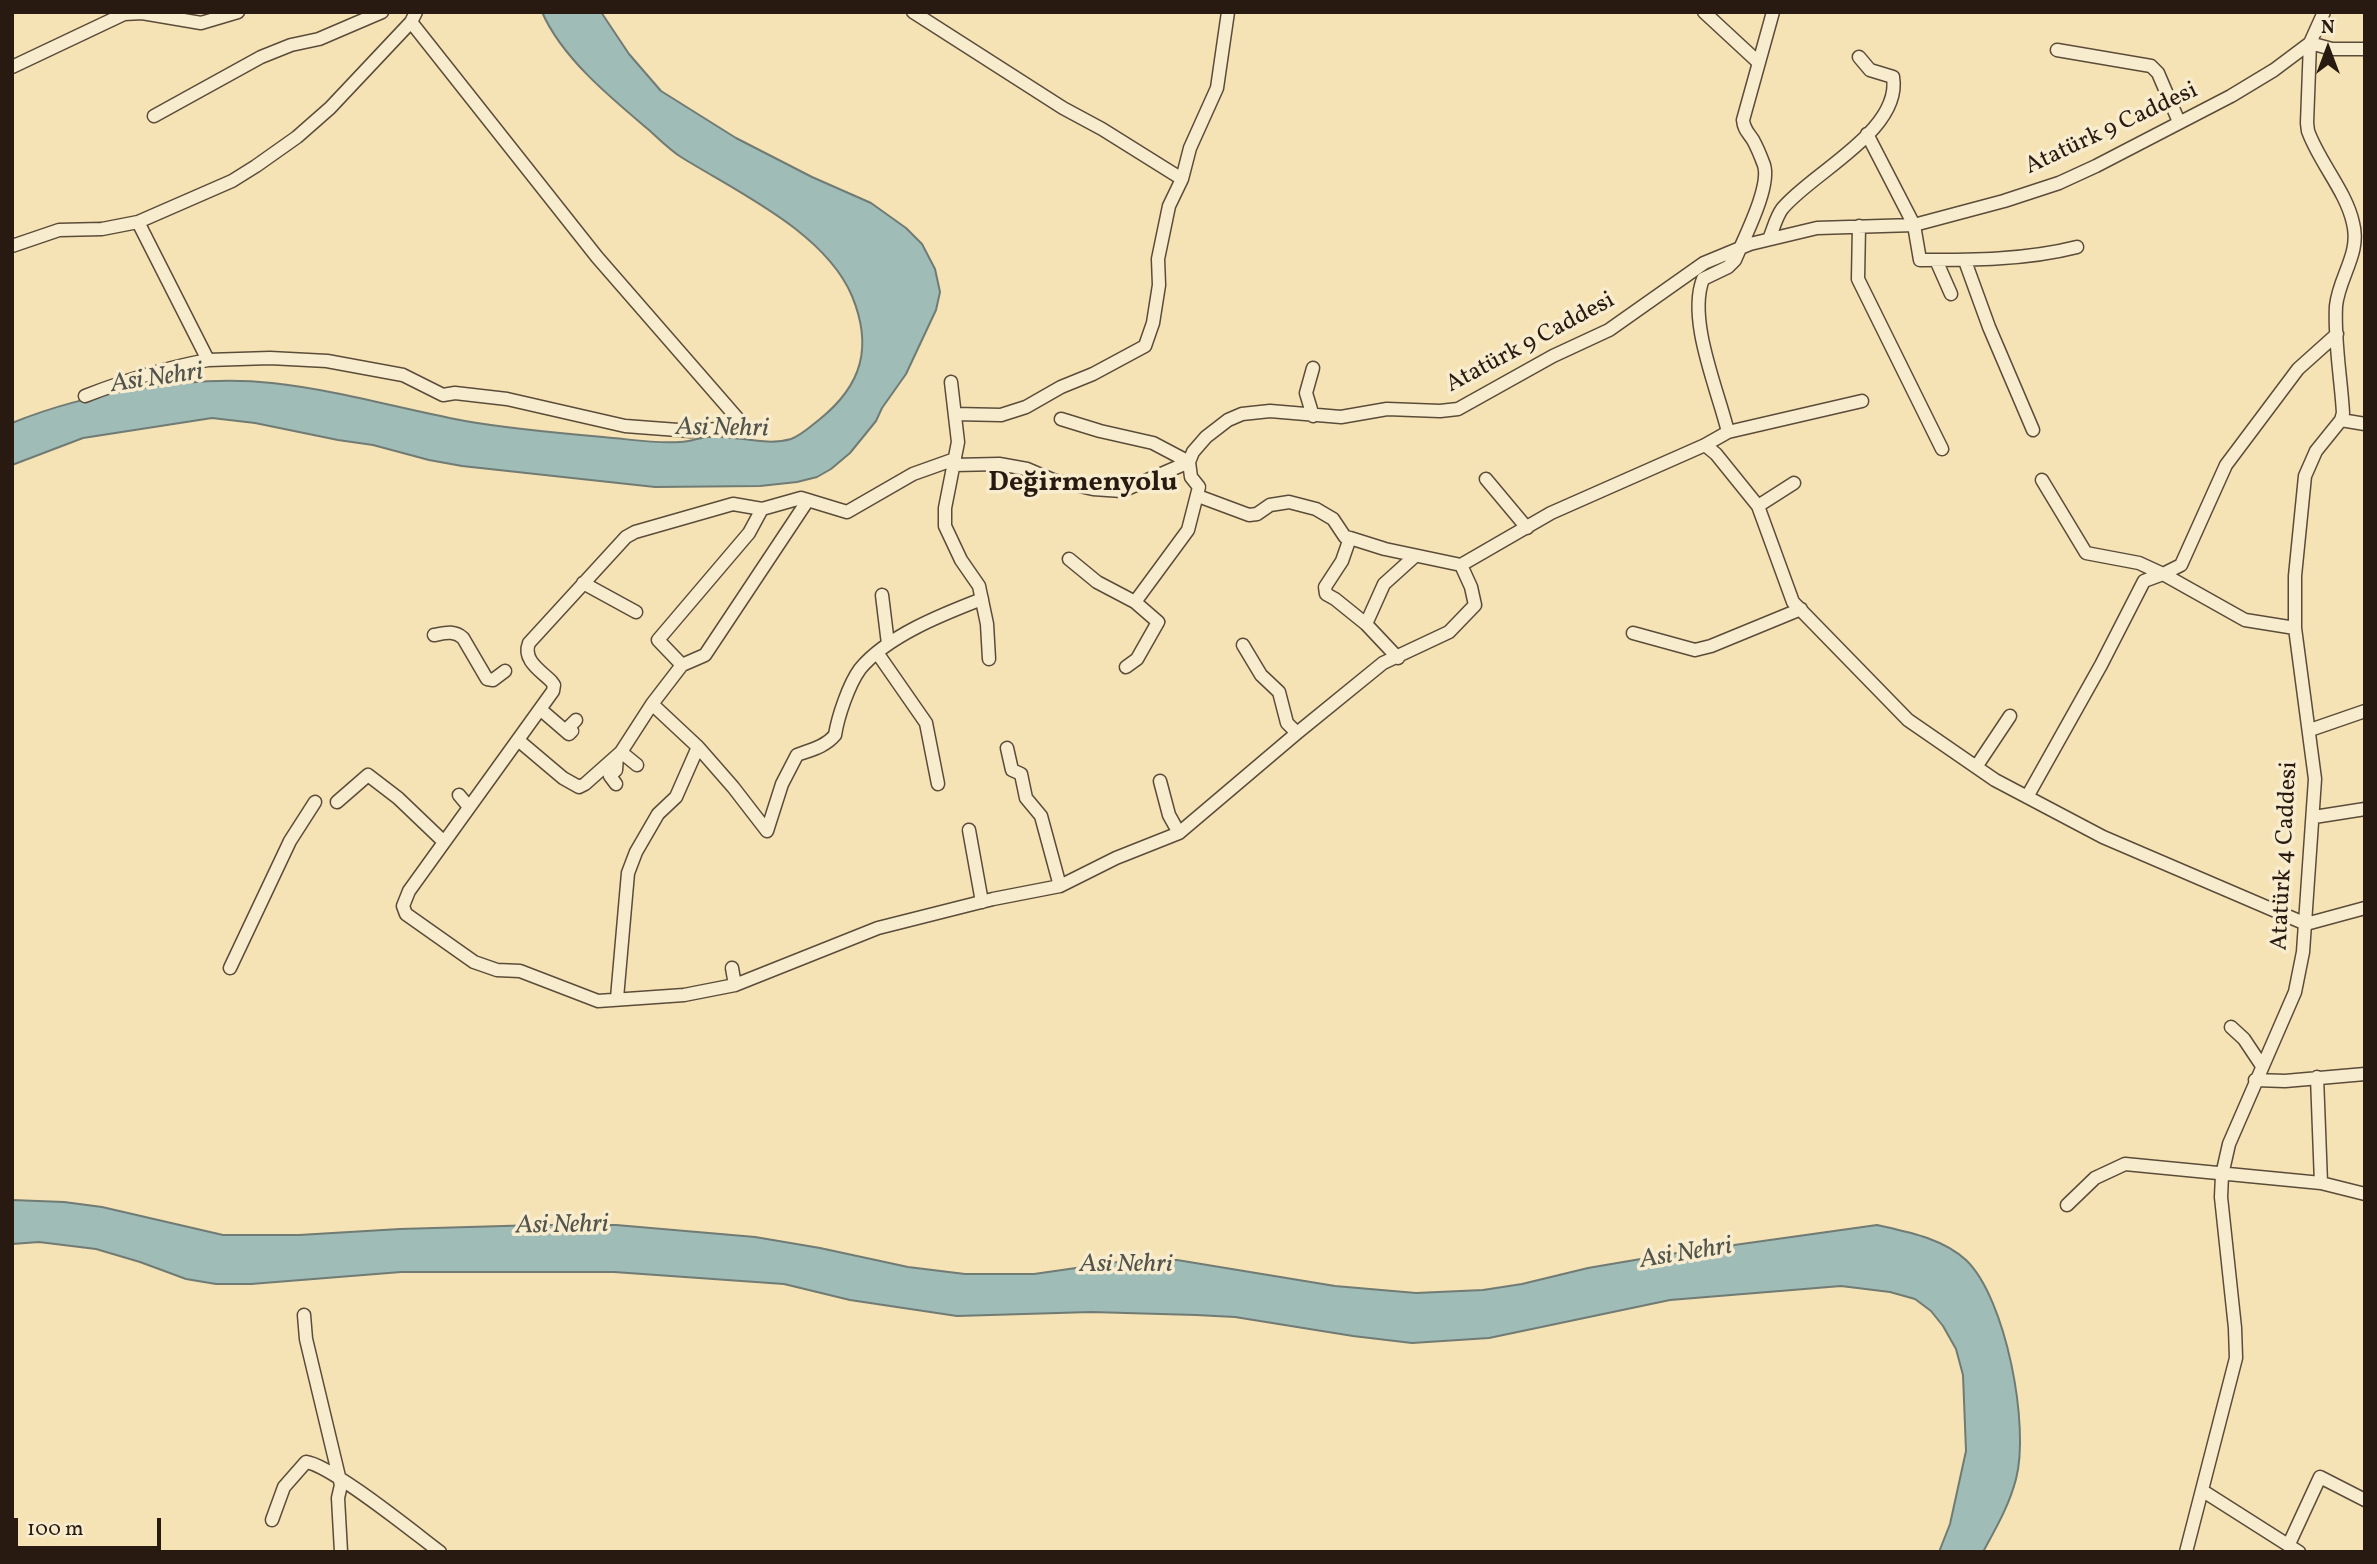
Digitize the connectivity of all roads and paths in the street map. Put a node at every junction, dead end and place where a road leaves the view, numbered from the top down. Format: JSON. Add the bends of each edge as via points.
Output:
{"nodes":[{"id":1,"x":238,"y":12,"type":"edge"},
{"id":2,"x":383,"y":12,"type":"edge"},
{"id":3,"x":913,"y":12,"type":"edge"},
{"id":4,"x":1228,"y":12,"type":"edge"},
{"id":5,"x":1704,"y":12,"type":"edge"},
{"id":6,"x":1773,"y":12,"type":"edge"},
{"id":7,"x":2324,"y":12,"type":"edge"},
{"id":8,"x":414,"y":17,"type":"edge"},
{"id":9,"x":2310,"y":43,"type":"junction"},
{"id":10,"x":2365,"y":49,"type":"edge"},
{"id":11,"x":2056,"y":50,"type":"dead end"},
{"id":12,"x":1859,"y":57,"type":"dead end"},
{"id":13,"x":1758,"y":62,"type":"junction"},
{"id":14,"x":12,"y":67,"type":"edge"},
{"id":15,"x":154,"y":116,"type":"dead end"},
{"id":16,"x":2179,"y":122,"type":"junction"},
{"id":17,"x":1867,"y":134,"type":"junction"},
{"id":18,"x":1182,"y":179,"type":"junction"},
{"id":19,"x":138,"y":222,"type":"junction"},
{"id":20,"x":1914,"y":225,"type":"junction"},
{"id":21,"x":1858,"y":226,"type":"junction"},
{"id":22,"x":1769,"y":239,"type":"junction"},
{"id":23,"x":12,"y":246,"type":"edge"},
{"id":24,"x":1740,"y":247,"type":"junction"},
{"id":25,"x":2077,"y":247,"type":"dead end"},
{"id":26,"x":1936,"y":260,"type":"junction"},
{"id":27,"x":1965,"y":261,"type":"junction"},
{"id":28,"x":1951,"y":294,"type":"dead end"},
{"id":29,"x":2337,"y":334,"type":"junction"},
{"id":30,"x":208,"y":360,"type":"junction"},
{"id":31,"x":1313,"y":368,"type":"dead end"},
{"id":32,"x":951,"y":382,"type":"dead end"},
{"id":33,"x":85,"y":396,"type":"dead end"},
{"id":34,"x":1862,"y":401,"type":"dead end"},
{"id":35,"x":955,"y":414,"type":"junction"},
{"id":36,"x":1313,"y":416,"type":"junction"},
{"id":37,"x":1061,"y":419,"type":"dead end"},
{"id":38,"x":2341,"y":420,"type":"junction"},
{"id":39,"x":2365,"y":424,"type":"edge"},
{"id":40,"x":2033,"y":430,"type":"dead end"},
{"id":41,"x":1728,"y":432,"type":"junction"},
{"id":42,"x":1706,"y":445,"type":"junction"},
{"id":43,"x":1942,"y":449,"type":"dead end"},
{"id":44,"x":955,"y":462,"type":"junction"},
{"id":45,"x":1189,"y":462,"type":"junction"},
{"id":46,"x":1486,"y":479,"type":"dead end"},
{"id":47,"x":2042,"y":480,"type":"dead end"},
{"id":48,"x":1794,"y":483,"type":"dead end"},
{"id":49,"x":1198,"y":496,"type":"junction"},
{"id":50,"x":808,"y":500,"type":"junction"},
{"id":51,"x":1758,"y":506,"type":"junction"},
{"id":52,"x":762,"y":509,"type":"junction"},
{"id":53,"x":1527,"y":528,"type":"junction"},
{"id":54,"x":1350,"y":538,"type":"junction"},
{"id":55,"x":1415,"y":556,"type":"junction"},
{"id":56,"x":1069,"y":559,"type":"dead end"},
{"id":57,"x":1461,"y":565,"type":"junction"},
{"id":58,"x":2163,"y":575,"type":"junction"},
{"id":59,"x":583,"y":583,"type":"junction"},
{"id":60,"x":882,"y":595,"type":"dead end"},
{"id":61,"x":982,"y":599,"type":"junction"},
{"id":62,"x":1135,"y":602,"type":"junction"},
{"id":63,"x":1801,"y":609,"type":"junction"},
{"id":64,"x":636,"y":612,"type":"dead end"},
{"id":65,"x":1366,"y":624,"type":"junction"},
{"id":66,"x":2295,"y":628,"type":"junction"},
{"id":67,"x":1633,"y":633,"type":"dead end"},
{"id":68,"x":434,"y":635,"type":"dead end"},
{"id":69,"x":888,"y":644,"type":"junction"},
{"id":70,"x":1242,"y":645,"type":"dead end"},
{"id":71,"x":878,"y":654,"type":"junction"},
{"id":72,"x":1398,"y":658,"type":"junction"},
{"id":73,"x":989,"y":659,"type":"dead end"},
{"id":74,"x":682,"y":665,"type":"junction"},
{"id":75,"x":1126,"y":667,"type":"dead end"},
{"id":76,"x":505,"y":671,"type":"dead end"},
{"id":77,"x":652,"y":704,"type":"junction"},
{"id":78,"x":540,"y":709,"type":"junction"},
{"id":79,"x":2365,"y":711,"type":"edge"},
{"id":80,"x":2010,"y":716,"type":"dead end"},
{"id":81,"x":576,"y":720,"type":"dead end"},
{"id":82,"x":2310,"y":730,"type":"junction"},
{"id":83,"x":1297,"y":733,"type":"junction"},
{"id":84,"x":518,"y":740,"type":"junction"},
{"id":85,"x":698,"y":747,"type":"junction"},
{"id":86,"x":1007,"y":748,"type":"dead end"},
{"id":87,"x":619,"y":754,"type":"junction"},
{"id":88,"x":637,"y":765,"type":"dead end"},
{"id":89,"x":1976,"y":767,"type":"junction"},
{"id":90,"x":1160,"y":781,"type":"dead end"},
{"id":91,"x":616,"y":784,"type":"dead end"},
{"id":92,"x":938,"y":784,"type":"dead end"},
{"id":93,"x":459,"y":795,"type":"dead end"},
{"id":94,"x":2026,"y":797,"type":"junction"},
{"id":95,"x":315,"y":802,"type":"dead end"},
{"id":96,"x":337,"y":802,"type":"dead end"},
{"id":97,"x":469,"y":807,"type":"junction"},
{"id":98,"x":2365,"y":809,"type":"edge"},
{"id":99,"x":2314,"y":817,"type":"junction"},
{"id":100,"x":969,"y":830,"type":"dead end"},
{"id":101,"x":1179,"y":833,"type":"junction"},
{"id":102,"x":443,"y":841,"type":"junction"},
{"id":103,"x":1060,"y":886,"type":"junction"},
{"id":104,"x":982,"y":902,"type":"junction"},
{"id":105,"x":2365,"y":908,"type":"edge"},
{"id":106,"x":2306,"y":924,"type":"junction"},
{"id":107,"x":230,"y":968,"type":"dead end"},
{"id":108,"x":733,"y":968,"type":"dead end"},
{"id":109,"x":735,"y":985,"type":"junction"},
{"id":110,"x":617,"y":998,"type":"junction"},
{"id":111,"x":2231,"y":1027,"type":"dead end"},
{"id":112,"x":2262,"y":1066,"type":"junction"},
{"id":113,"x":2365,"y":1074,"type":"edge"},
{"id":114,"x":2317,"y":1077,"type":"junction"},
{"id":115,"x":2256,"y":1080,"type":"junction"},
{"id":116,"x":2222,"y":1175,"type":"junction"},
{"id":117,"x":2321,"y":1183,"type":"junction"},
{"id":118,"x":2365,"y":1194,"type":"edge"},
{"id":119,"x":2067,"y":1205,"type":"dead end"},
{"id":120,"x":304,"y":1315,"type":"dead end"},
{"id":121,"x":340,"y":1479,"type":"junction"},
{"id":122,"x":2203,"y":1491,"type":"junction"},
{"id":123,"x":2365,"y":1500,"type":"edge"},
{"id":124,"x":272,"y":1520,"type":"dead end"},
{"id":125,"x":2294,"y":1548,"type":"edge"},
{"id":126,"x":341,"y":1552,"type":"edge"},
{"id":127,"x":440,"y":1552,"type":"edge"},
{"id":128,"x":2186,"y":1552,"type":"edge"}],
"edges":[{"from":1,"to":14,"type":"street","via":[[201,23],[124,14]]},
{"from":2,"to":15,"type":"street","via":[[261,57]]},
{"from":3,"to":18,"type":"street"},
{"from":4,"to":18,"type":"street","via":[[1217,88],[1190,148]]},
{"from":5,"to":13,"type":"street"},
{"from":6,"to":13,"type":"street"},
{"from":7,"to":9,"type":"street"},
{"from":8,"to":19,"type":"street","via":[[330,108],[277,152],[232,181]]},
{"from":8,"to":30,"type":"street","via":[[597,257],[745,427],[691,431],[625,426],[507,400],[443,395],[403,375],[327,361]]},
{"from":9,"to":10,"type":"street","via":[[2332,49]]},
{"from":9,"to":16,"type":"street","name":"Atatürk 9 Caddesi","via":[[2254,83]]},
{"from":9,"to":29,"type":"street","via":[[2308,131],[2354,224],[2354,251],[2338,294]]},
{"from":11,"to":16,"type":"street","via":[[2151,66]]},
{"from":12,"to":17,"type":"street","via":[[1870,70],[1894,78],[1896,90]]},
{"from":13,"to":24,"type":"street","via":[[1743,120],[1765,168],[1765,182]]},
{"from":16,"to":20,"type":"street","name":"Atatürk 9 Caddesi","via":[[2059,183]]},
{"from":17,"to":20,"type":"street"},
{"from":17,"to":22,"type":"street","via":[[1781,210]]},
{"from":18,"to":35,"type":"street","via":[[1169,206],[1158,259],[1153,323],[1145,346],[1026,407],[1001,415]]},
{"from":19,"to":23,"type":"street","via":[[60,230]]},
{"from":19,"to":30,"type":"street"},
{"from":20,"to":21,"type":"street","name":"Atatürk 9 Caddesi"},
{"from":20,"to":26,"type":"street","via":[[1920,260]]},
{"from":21,"to":22,"type":"street","name":"Atatürk 9 Caddesi","via":[[1817,228]]},
{"from":21,"to":43,"type":"street","via":[[1857,279]]},
{"from":22,"to":24,"type":"street","name":"Atatürk 9 Caddesi"},
{"from":24,"to":36,"type":"street","name":"Atatürk 9 Caddesi","via":[[1687,273],[1596,338],[1552,356],[1466,406],[1450,411],[1387,409],[1341,417]]},
{"from":24,"to":41,"type":"street","via":[[1735,260],[1703,279],[1699,289],[1698,316]]},
{"from":25,"to":27,"type":"street","via":[[2050,254]]},
{"from":26,"to":27,"type":"street"},
{"from":26,"to":28,"type":"street"},
{"from":27,"to":40,"type":"street"},
{"from":29,"to":38,"type":"street"},
{"from":29,"to":58,"type":"street","via":[[2298,369],[2226,466],[2181,565]]},
{"from":30,"to":33,"type":"street","via":[[125,380]]},
{"from":31,"to":36,"type":"street","via":[[1306,393]]},
{"from":32,"to":35,"type":"street"},
{"from":34,"to":41,"type":"street"},
{"from":35,"to":44,"type":"street"},
{"from":36,"to":45,"type":"street","name":"Atatürk 9 Caddesi","via":[[1262,411],[1235,416],[1206,437]]},
{"from":37,"to":45,"type":"street","via":[[1153,443]]},
{"from":38,"to":39,"type":"street"},
{"from":38,"to":66,"type":"street","name":"Atatürk 4 Caddesi","via":[[2316,451],[2305,476]]},
{"from":41,"to":42,"type":"street"},
{"from":42,"to":51,"type":"street"},
{"from":42,"to":53,"type":"street","via":[[1551,513]]},
{"from":44,"to":45,"type":"street","via":[[999,464],[1093,489],[1122,491]]},
{"from":44,"to":50,"type":"street","via":[[914,474],[847,512]]},
{"from":44,"to":61,"type":"street","via":[[945,526]]},
{"from":45,"to":49,"type":"street","via":[[1191,477],[1199,486]]},
{"from":46,"to":53,"type":"street"},
{"from":47,"to":58,"type":"street","via":[[2086,553],[2138,563]]},
{"from":48,"to":51,"type":"street"},
{"from":49,"to":54,"type":"street","via":[[1249,515],[1283,502],[1316,509]]},
{"from":49,"to":62,"type":"street","via":[[1188,530]]},
{"from":50,"to":52,"type":"street"},
{"from":50,"to":74,"type":"street","via":[[705,655]]},
{"from":51,"to":63,"type":"street","via":[[1793,602]]},
{"from":52,"to":59,"type":"street","via":[[733,504],[635,532]]},
{"from":52,"to":74,"type":"street","via":[[749,533],[658,640]]},
{"from":53,"to":57,"type":"street"},
{"from":54,"to":55,"type":"street"},
{"from":54,"to":65,"type":"street","via":[[1325,587],[1326,594]]},
{"from":55,"to":57,"type":"street"},
{"from":55,"to":65,"type":"street","via":[[1384,584]]},
{"from":56,"to":62,"type":"street","via":[[1097,582]]},
{"from":57,"to":72,"type":"street","via":[[1475,606],[1449,632]]},
{"from":58,"to":66,"type":"street","via":[[2245,620]]},
{"from":58,"to":94,"type":"street","via":[[2144,581]]},
{"from":59,"to":64,"type":"street"},
{"from":59,"to":78,"type":"street","via":[[527,647],[531,662],[554,685]]},
{"from":60,"to":69,"type":"street"},
{"from":61,"to":69,"type":"street"},
{"from":61,"to":73,"type":"street"},
{"from":62,"to":75,"type":"street","via":[[1158,624],[1137,659]]},
{"from":63,"to":67,"type":"street","via":[[1695,650]]},
{"from":63,"to":89,"type":"street","via":[[1908,720]]},
{"from":65,"to":72,"type":"street"},
{"from":66,"to":82,"type":"street","name":"Atatürk 4 Caddesi"},
{"from":68,"to":76,"type":"street","via":[[458,633],[486,678],[493,681]]},
{"from":69,"to":71,"type":"street"},
{"from":70,"to":83,"type":"street","via":[[1261,675],[1279,692],[1287,723]]},
{"from":71,"to":85,"type":"street","via":[[860,670],[835,735],[818,748],[797,755],[767,831]]},
{"from":71,"to":92,"type":"street","via":[[926,723]]},
{"from":72,"to":83,"type":"street","via":[[1383,663]]},
{"from":74,"to":77,"type":"street"},
{"from":77,"to":85,"type":"street"},
{"from":77,"to":87,"type":"street"},
{"from":78,"to":81,"type":"street","via":[[569,734]]},
{"from":78,"to":84,"type":"street"},
{"from":79,"to":82,"type":"street"},
{"from":80,"to":89,"type":"street"},
{"from":82,"to":99,"type":"street","name":"Atatürk 4 Caddesi"},
{"from":83,"to":101,"type":"street"},
{"from":84,"to":87,"type":"street","via":[[579,787]]},
{"from":84,"to":97,"type":"street"},
{"from":85,"to":110,"type":"street","via":[[676,797],[658,814],[628,873]]},
{"from":86,"to":103,"type":"street","via":[[1012,770],[1021,774],[1026,798],[1041,816]]},
{"from":87,"to":88,"type":"street"},
{"from":87,"to":91,"type":"street","via":[[610,776]]},
{"from":89,"to":94,"type":"street"},
{"from":90,"to":101,"type":"street"},
{"from":93,"to":97,"type":"street"},
{"from":94,"to":106,"type":"street","via":[[2103,837]]},
{"from":95,"to":107,"type":"street","via":[[289,841]]},
{"from":96,"to":102,"type":"street","via":[[368,775]]},
{"from":97,"to":102,"type":"street"},
{"from":98,"to":99,"type":"street"},
{"from":99,"to":106,"type":"street","name":"Atatürk 4 Caddesi"},
{"from":100,"to":104,"type":"street"},
{"from":101,"to":103,"type":"street"},
{"from":102,"to":110,"type":"street","via":[[405,897],[406,915],[474,962],[520,971],[597,1001]]},
{"from":103,"to":104,"type":"street"},
{"from":104,"to":109,"type":"street","via":[[878,928]]},
{"from":105,"to":106,"type":"street"},
{"from":106,"to":112,"type":"street","name":"Atatürk 4 Caddesi","via":[[2295,992]]},
{"from":108,"to":109,"type":"street"},
{"from":109,"to":110,"type":"street","via":[[684,995]]},
{"from":111,"to":112,"type":"street"},
{"from":112,"to":115,"type":"street","name":"Atatürk 4 Caddesi"},
{"from":113,"to":114,"type":"street"},
{"from":114,"to":115,"type":"street"},
{"from":114,"to":117,"type":"street"},
{"from":115,"to":116,"type":"street","name":"Atatürk 4 Caddesi","via":[[2229,1144]]},
{"from":116,"to":117,"type":"street"},
{"from":116,"to":119,"type":"street","via":[[2124,1164],[2095,1178]]},
{"from":116,"to":122,"type":"street","name":"Atatürk 4 Caddesi","via":[[2236,1345]]},
{"from":117,"to":118,"type":"street"},
{"from":120,"to":121,"type":"street"},
{"from":121,"to":124,"type":"street","via":[[306,1462],[284,1487]]},
{"from":121,"to":126,"type":"street"},
{"from":121,"to":127,"type":"street"},
{"from":122,"to":125,"type":"street"},
{"from":122,"to":128,"type":"street","name":"Atatürk 4 Caddesi"},
{"from":123,"to":125,"type":"street","via":[[2320,1477]]}]}
